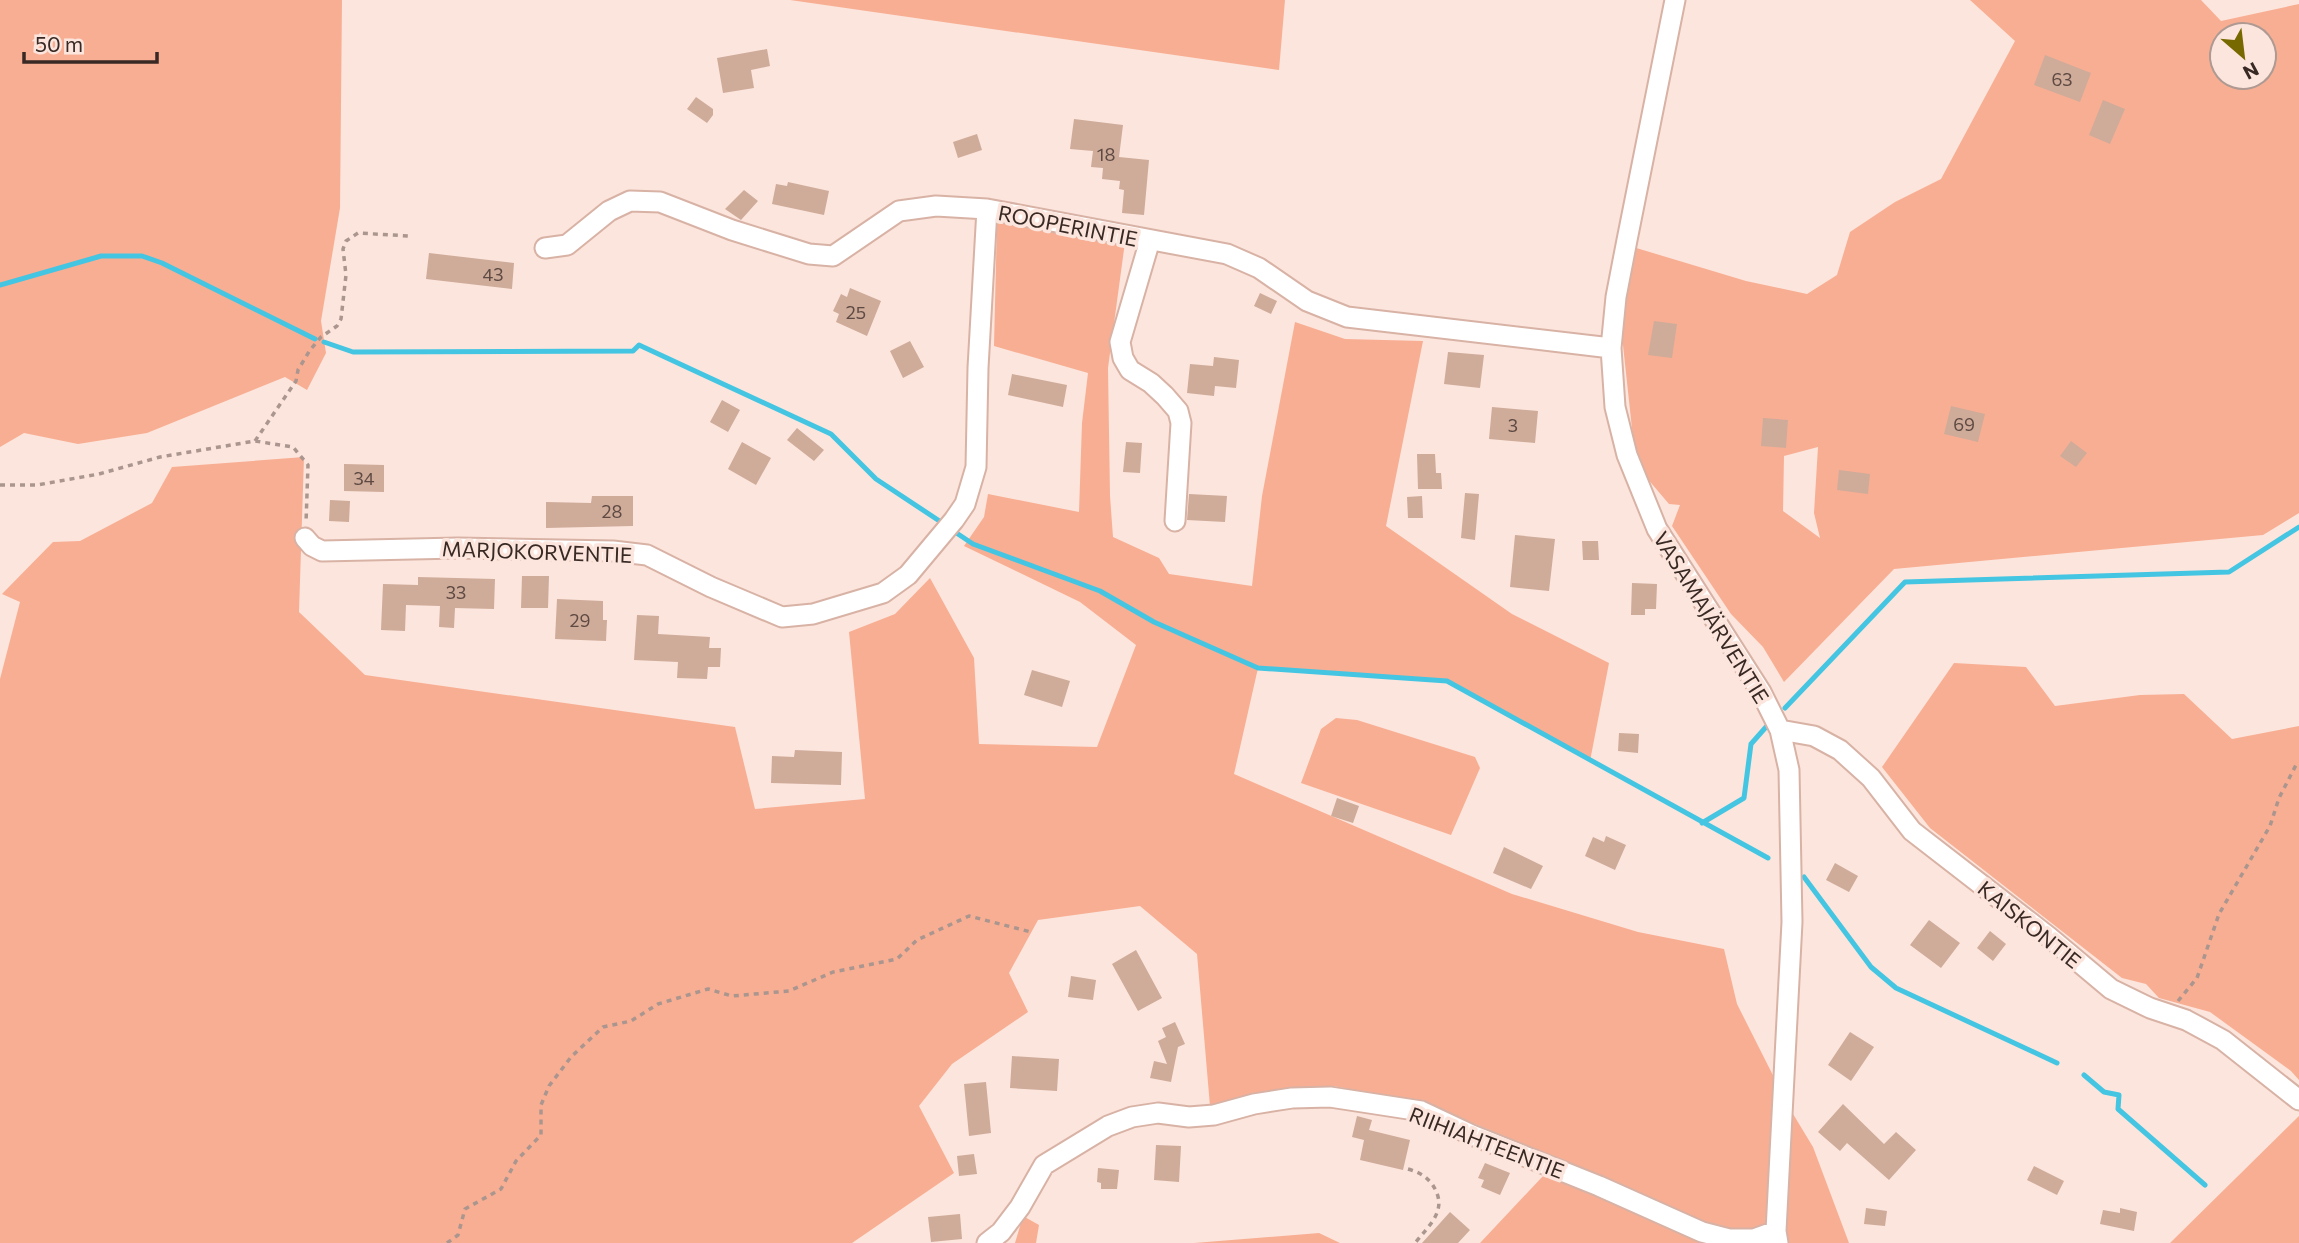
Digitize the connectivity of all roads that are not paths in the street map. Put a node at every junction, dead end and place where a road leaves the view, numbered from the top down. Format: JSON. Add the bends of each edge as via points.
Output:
{"nodes":[{"id":1,"x":1675,"y":0,"type":"edge"},
{"id":2,"x":987,"y":209,"type":"junction"},
{"id":3,"x":1150,"y":240,"type":"junction"},
{"id":4,"x":545,"y":248,"type":"dead end"},
{"id":5,"x":1611,"y":348,"type":"junction"},
{"id":6,"x":1175,"y":521,"type":"dead end"},
{"id":7,"x":305,"y":538,"type":"road end"},
{"id":8,"x":1780,"y":730,"type":"junction"},
{"id":9,"x":2299,"y":1100,"type":"edge"},
{"id":10,"x":1777,"y":1237,"type":"edge"},
{"id":11,"x":987,"y":1243,"type":"edge"}],
"edges":[{"from":1,"to":5,"type":"street","name":"VASAMAJÄRVENTIE","via":[[1624,251]]},
{"from":2,"to":3,"type":"street","name":"ROOPERINTIE"},
{"from":2,"to":4,"type":"street","name":"ROOPERINTIE","via":[[936,206],[899,211],[833,256],[809,254],[732,230],[660,202],[630,201],[609,211],[567,245]]},
{"from":2,"to":7,"type":"street","name":"MARJOKORVENTIE","via":[[976,467],[965,504],[949,527],[908,575],[883,593],[813,614],[782,617],[647,555],[457,548],[322,551]]},
{"from":3,"to":5,"type":"street","name":"ROOPERINTIE","via":[[1227,254],[1259,268],[1307,301],[1347,317]]},
{"from":3,"to":6,"type":"street","via":[[1120,342],[1130,370],[1151,383],[1178,411]]},
{"from":5,"to":8,"type":"street","name":"VASAMAJÄRVENTIE","via":[[1615,407],[1627,455],[1657,529],[1741,658]]},
{"from":8,"to":9,"type":"street","name":"KAISKONTIE","via":[[1814,736],[1840,750],[1871,778],[1912,831],[2111,989],[2223,1040]]},
{"from":8,"to":10,"type":"street","name":"VASAMAJÄRVENTIE","via":[[1789,770],[1792,922]]},
{"from":10,"to":11,"type":"street","name":"RIIHIAHTEENTIE","via":[[1729,1239],[1702,1232],[1421,1111],[1330,1097],[1292,1098],[1214,1115],[1158,1113],[1108,1126],[1044,1165],[1020,1207]]}]}
